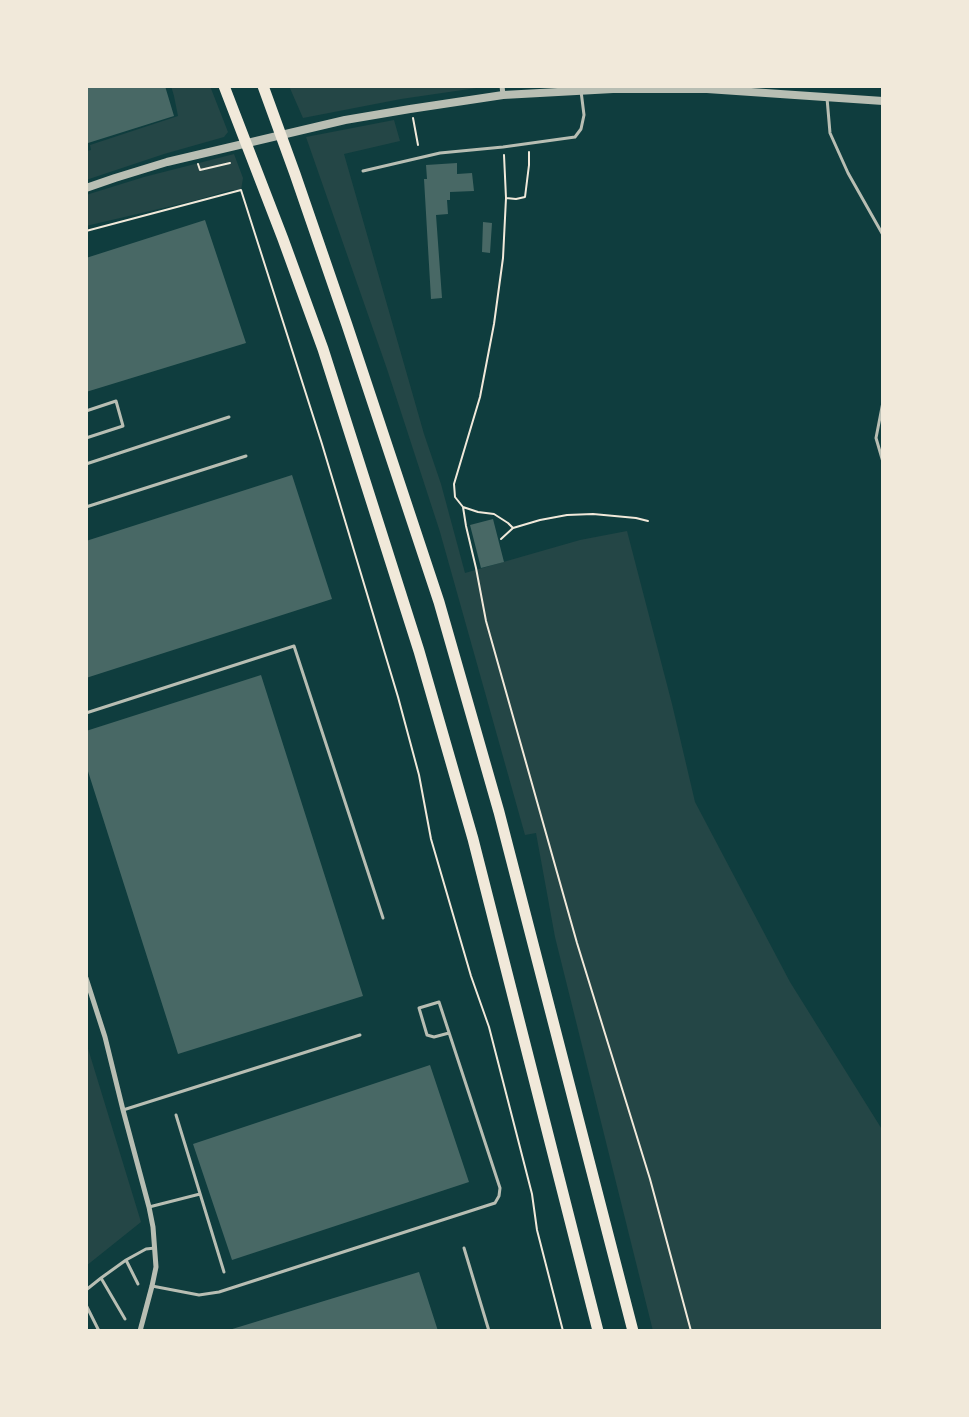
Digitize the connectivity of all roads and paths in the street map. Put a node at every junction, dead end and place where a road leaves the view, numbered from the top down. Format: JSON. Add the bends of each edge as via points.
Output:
{"nodes":[{"id":1,"x":224,"y":86,"type":"edge"},
{"id":2,"x":263,"y":86,"type":"edge"},
{"id":3,"x":502,"y":86,"type":"edge"},
{"id":4,"x":581,"y":91,"type":"junction"},
{"id":5,"x":503,"y":95,"type":"junction"},
{"id":6,"x":827,"y":97,"type":"junction"},
{"id":7,"x":883,"y":101,"type":"edge"},
{"id":8,"x":410,"y":109,"type":"junction"},
{"id":9,"x":528,"y":144,"type":"junction"},
{"id":10,"x":418,"y":145,"type":"dead end"},
{"id":11,"x":503,"y":147,"type":"junction"},
{"id":12,"x":197,"y":161,"type":"dead end"},
{"id":13,"x":230,"y":162,"type":"dead end"},
{"id":14,"x":363,"y":171,"type":"dead end"},
{"id":15,"x":86,"y":188,"type":"edge"},
{"id":16,"x":506,"y":198,"type":"junction"},
{"id":17,"x":86,"y":231,"type":"edge"},
{"id":18,"x":883,"y":235,"type":"edge"},
{"id":19,"x":883,"y":402,"type":"edge"},
{"id":20,"x":86,"y":411,"type":"edge"},
{"id":21,"x":229,"y":417,"type":"dead end"},
{"id":22,"x":86,"y":438,"type":"edge"},
{"id":23,"x":246,"y":456,"type":"dead end"},
{"id":24,"x":883,"y":462,"type":"edge"},
{"id":25,"x":86,"y":464,"type":"edge"},
{"id":26,"x":463,"y":507,"type":"junction"},
{"id":27,"x":86,"y":508,"type":"edge"},
{"id":28,"x":648,"y":521,"type":"dead end"},
{"id":29,"x":512,"y":528,"type":"junction"},
{"id":30,"x":502,"y":538,"type":"dead end"},
{"id":31,"x":86,"y":713,"type":"edge"},
{"id":32,"x":383,"y":918,"type":"dead end"},
{"id":33,"x":86,"y":978,"type":"edge"},
{"id":34,"x":449,"y":1033,"type":"junction"},
{"id":35,"x":360,"y":1035,"type":"dead end"},
{"id":36,"x":123,"y":1110,"type":"junction"},
{"id":37,"x":176,"y":1116,"type":"dead end"},
{"id":38,"x":200,"y":1194,"type":"junction"},
{"id":39,"x":149,"y":1207,"type":"junction"},
{"id":40,"x":155,"y":1248,"type":"junction"},
{"id":41,"x":464,"y":1248,"type":"dead end"},
{"id":42,"x":126,"y":1260,"type":"junction"},
{"id":43,"x":224,"y":1272,"type":"dead end"},
{"id":44,"x":102,"y":1278,"type":"junction"},
{"id":45,"x":138,"y":1284,"type":"dead end"},
{"id":46,"x":152,"y":1286,"type":"junction"},
{"id":47,"x":86,"y":1290,"type":"edge"},
{"id":48,"x":86,"y":1305,"type":"edge"},
{"id":49,"x":125,"y":1319,"type":"dead end"},
{"id":50,"x":99,"y":1331,"type":"edge"},
{"id":51,"x":140,"y":1331,"type":"edge"},
{"id":52,"x":489,"y":1331,"type":"edge"},
{"id":53,"x":563,"y":1331,"type":"edge"},
{"id":54,"x":598,"y":1331,"type":"edge"},
{"id":55,"x":633,"y":1331,"type":"edge"},
{"id":56,"x":691,"y":1331,"type":"edge"}],
"edges":[{"from":1,"to":54,"type":"highway","via":[[323,349],[419,651],[473,839]]},
{"from":2,"to":55,"type":"highway","via":[[439,602],[499,812]]},
{"from":3,"to":5,"type":"street"},
{"from":4,"to":5,"type":"street"},
{"from":4,"to":6,"type":"street","via":[[707,89]]},
{"from":4,"to":9,"type":"lane","via":[[584,115],[581,130],[575,137]]},
{"from":5,"to":8,"type":"street"},
{"from":6,"to":7,"type":"street"},
{"from":6,"to":18,"type":"lane","via":[[830,133],[848,174]]},
{"from":8,"to":10,"type":"path"},
{"from":8,"to":15,"type":"street","via":[[345,120],[167,162]]},
{"from":9,"to":11,"type":"lane"},
{"from":9,"to":16,"type":"path","via":[[530,165],[525,197]]},
{"from":11,"to":14,"type":"lane","via":[[440,153]]},
{"from":11,"to":16,"type":"path"},
{"from":12,"to":13,"type":"path","via":[[200,170]]},
{"from":16,"to":26,"type":"path","via":[[503,258],[490,342],[480,397],[454,484],[455,497]]},
{"from":17,"to":53,"type":"path","via":[[241,190],[398,697],[419,776],[430,839],[489,1027]]},
{"from":19,"to":24,"type":"lane","via":[[876,438]]},
{"from":20,"to":22,"type":"lane","via":[[116,401],[123,426]]},
{"from":21,"to":25,"type":"lane"},
{"from":23,"to":27,"type":"lane"},
{"from":26,"to":29,"type":"path","via":[[494,514]]},
{"from":26,"to":56,"type":"path","via":[[491,640],[577,943],[650,1179]]},
{"from":28,"to":29,"type":"path","via":[[593,514],[567,515]]},
{"from":29,"to":30,"type":"path"},
{"from":31,"to":32,"type":"lane","via":[[294,646]]},
{"from":33,"to":36,"type":"street"},
{"from":34,"to":34,"type":"lane","via":[[440,1002],[419,1008],[427,1035],[434,1037]]},
{"from":34,"to":46,"type":"lane","via":[[500,1188],[495,1203],[219,1292],[199,1295]]},
{"from":35,"to":36,"type":"lane"},
{"from":36,"to":39,"type":"street"},
{"from":37,"to":38,"type":"lane"},
{"from":38,"to":39,"type":"lane"},
{"from":38,"to":43,"type":"lane"},
{"from":39,"to":40,"type":"street"},
{"from":40,"to":42,"type":"lane","via":[[146,1249]]},
{"from":40,"to":46,"type":"street"},
{"from":41,"to":52,"type":"lane"},
{"from":42,"to":44,"type":"lane"},
{"from":42,"to":45,"type":"lane"},
{"from":44,"to":47,"type":"lane"},
{"from":44,"to":49,"type":"lane"},
{"from":46,"to":51,"type":"street"},
{"from":48,"to":50,"type":"lane"}]}
